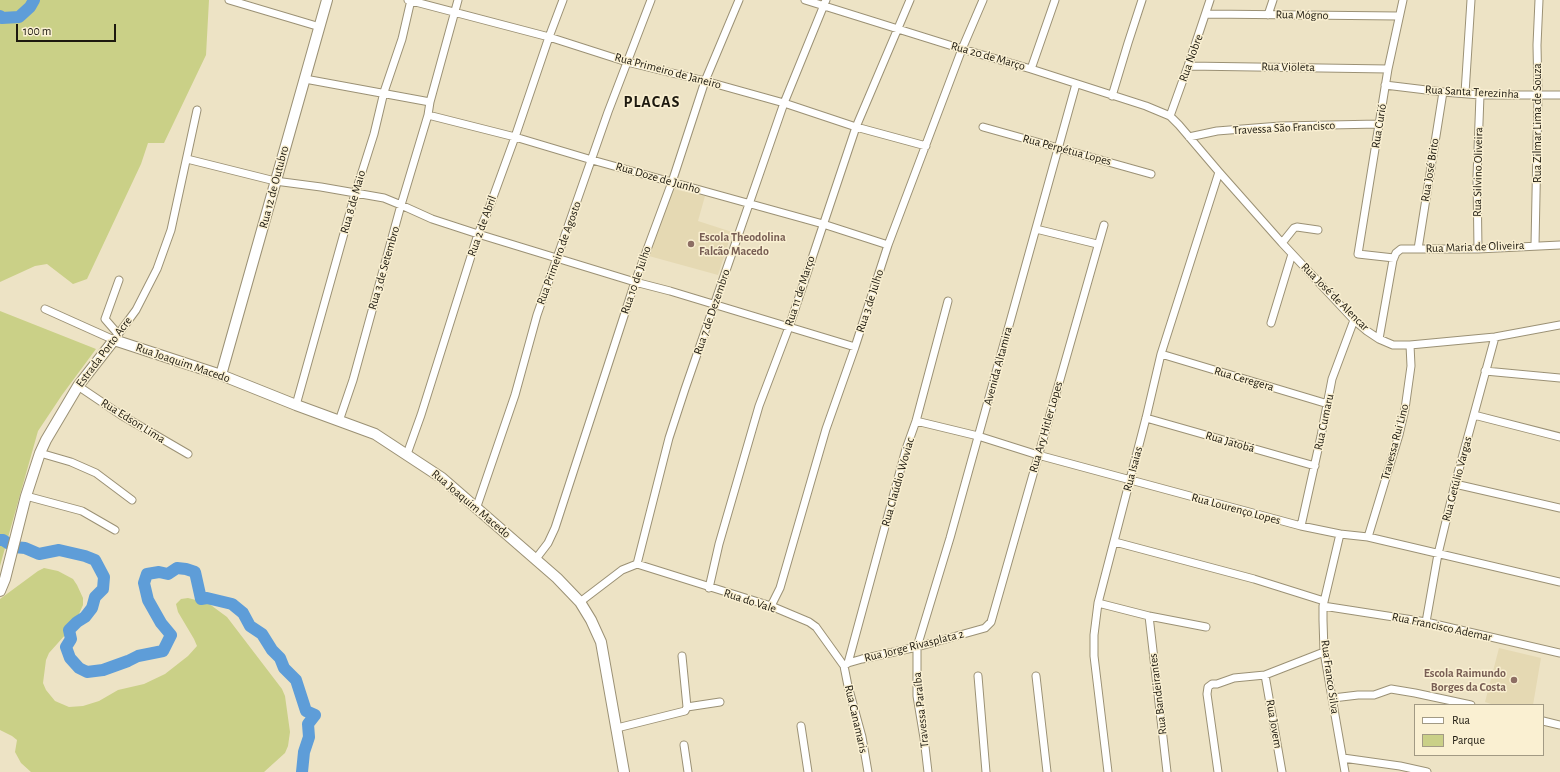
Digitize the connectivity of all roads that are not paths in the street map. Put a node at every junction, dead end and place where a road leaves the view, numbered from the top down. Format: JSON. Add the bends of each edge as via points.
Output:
{"nodes":[{"id":1,"x":229,"y":0,"type":"edge"},
{"id":2,"x":327,"y":0,"type":"edge"},
{"id":3,"x":410,"y":0,"type":"edge"},
{"id":4,"x":458,"y":0,"type":"edge"},
{"id":5,"x":563,"y":0,"type":"edge"},
{"id":6,"x":651,"y":0,"type":"edge"},
{"id":7,"x":740,"y":0,"type":"edge"},
{"id":8,"x":805,"y":0,"type":"edge"},
{"id":9,"x":910,"y":0,"type":"edge"},
{"id":10,"x":983,"y":0,"type":"edge"},
{"id":11,"x":1055,"y":0,"type":"edge"},
{"id":12,"x":1142,"y":0,"type":"edge"},
{"id":13,"x":1210,"y":0,"type":"edge"},
{"id":14,"x":1273,"y":0,"type":"edge"},
{"id":15,"x":1403,"y":0,"type":"edge"},
{"id":16,"x":1471,"y":0,"type":"edge"},
{"id":17,"x":1539,"y":0,"type":"edge"},
{"id":18,"x":825,"y":3,"type":"edge"},
{"id":19,"x":454,"y":13,"type":"junction"},
{"id":20,"x":1206,"y":14,"type":"junction"},
{"id":21,"x":1268,"y":15,"type":"junction"},
{"id":22,"x":1398,"y":16,"type":"junction"},
{"id":23,"x":320,"y":27,"type":"junction"},
{"id":24,"x":899,"y":29,"type":"junction"},
{"id":25,"x":549,"y":37,"type":"junction"},
{"id":26,"x":962,"y":49,"type":"junction"},
{"id":27,"x":627,"y":62,"type":"junction"},
{"id":28,"x":1188,"y":66,"type":"junction"},
{"id":29,"x":1031,"y":69,"type":"junction"},
{"id":30,"x":1388,"y":69,"type":"junction"},
{"id":31,"x":305,"y":79,"type":"junction"},
{"id":32,"x":705,"y":81,"type":"junction"},
{"id":33,"x":1076,"y":84,"type":"junction"},
{"id":34,"x":1385,"y":85,"type":"junction"},
{"id":35,"x":384,"y":92,"type":"junction"},
{"id":36,"x":1443,"y":92,"type":"junction"},
{"id":37,"x":1465,"y":93,"type":"junction"},
{"id":38,"x":1480,"y":95,"type":"junction"},
{"id":39,"x":1538,"y":95,"type":"junction"},
{"id":40,"x":1560,"y":95,"type":"edge"},
{"id":41,"x":1112,"y":96,"type":"junction"},
{"id":42,"x":430,"y":102,"type":"junction"},
{"id":43,"x":784,"y":103,"type":"junction"},
{"id":44,"x":197,"y":110,"type":"dead end"},
{"id":45,"x":428,"y":114,"type":"junction"},
{"id":46,"x":1170,"y":116,"type":"junction"},
{"id":47,"x":1379,"y":124,"type":"junction"},
{"id":48,"x":856,"y":127,"type":"junction"},
{"id":49,"x":983,"y":127,"type":"dead end"},
{"id":50,"x":515,"y":137,"type":"junction"},
{"id":51,"x":1189,"y":137,"type":"junction"},
{"id":52,"x":926,"y":146,"type":"junction"},
{"id":53,"x":1057,"y":148,"type":"junction"},
{"id":54,"x":187,"y":159,"type":"junction"},
{"id":55,"x":592,"y":160,"type":"junction"},
{"id":56,"x":1219,"y":172,"type":"junction"},
{"id":57,"x":1151,"y":174,"type":"dead end"},
{"id":58,"x":275,"y":181,"type":"junction"},
{"id":59,"x":672,"y":182,"type":"junction"},
{"id":60,"x":355,"y":194,"type":"junction"},
{"id":61,"x":401,"y":204,"type":"junction"},
{"id":62,"x":750,"y":204,"type":"junction"},
{"id":63,"x":823,"y":224,"type":"junction"},
{"id":64,"x":1104,"y":225,"type":"dead end"},
{"id":65,"x":1036,"y":228,"type":"junction"},
{"id":66,"x":1318,"y":230,"type":"dead end"},
{"id":67,"x":478,"y":234,"type":"junction"},
{"id":68,"x":1282,"y":242,"type":"junction"},
{"id":69,"x":1097,"y":244,"type":"junction"},
{"id":70,"x":888,"y":245,"type":"junction"},
{"id":71,"x":1535,"y":245,"type":"junction"},
{"id":72,"x":1560,"y":245,"type":"edge"},
{"id":73,"x":1418,"y":249,"type":"junction"},
{"id":74,"x":1478,"y":249,"type":"junction"},
{"id":75,"x":1292,"y":254,"type":"junction"},
{"id":76,"x":557,"y":258,"type":"junction"},
{"id":77,"x":1394,"y":258,"type":"junction"},
{"id":78,"x":119,"y":280,"type":"dead end"},
{"id":79,"x":635,"y":282,"type":"junction"},
{"id":80,"x":948,"y":302,"type":"dead end"},
{"id":81,"x":714,"y":304,"type":"junction"},
{"id":82,"x":45,"y":309,"type":"dead end"},
{"id":83,"x":1354,"y":320,"type":"junction"},
{"id":84,"x":1271,"y":323,"type":"dead end"},
{"id":85,"x":1560,"y":325,"type":"edge"},
{"id":86,"x":789,"y":327,"type":"junction"},
{"id":87,"x":116,"y":337,"type":"junction"},
{"id":88,"x":1495,"y":337,"type":"junction"},
{"id":89,"x":1379,"y":339,"type":"junction"},
{"id":90,"x":1410,"y":345,"type":"junction"},
{"id":91,"x":855,"y":347,"type":"junction"},
{"id":92,"x":1161,"y":354,"type":"junction"},
{"id":93,"x":1486,"y":371,"type":"junction"},
{"id":94,"x":221,"y":375,"type":"junction"},
{"id":95,"x":1560,"y":378,"type":"edge"},
{"id":96,"x":78,"y":386,"type":"junction"},
{"id":97,"x":1328,"y":404,"type":"junction"},
{"id":98,"x":296,"y":405,"type":"junction"},
{"id":99,"x":1474,"y":415,"type":"junction"},
{"id":100,"x":1146,"y":418,"type":"junction"},
{"id":101,"x":339,"y":421,"type":"junction"},
{"id":102,"x":916,"y":421,"type":"junction"},
{"id":103,"x":978,"y":436,"type":"junction"},
{"id":104,"x":1560,"y":437,"type":"edge"},
{"id":105,"x":40,"y":453,"type":"junction"},
{"id":106,"x":188,"y":454,"type":"dead end"},
{"id":107,"x":407,"y":454,"type":"junction"},
{"id":108,"x":1038,"y":455,"type":"junction"},
{"id":109,"x":1314,"y":466,"type":"junction"},
{"id":110,"x":1130,"y":480,"type":"junction"},
{"id":111,"x":1455,"y":484,"type":"junction"},
{"id":112,"x":26,"y":496,"type":"junction"},
{"id":113,"x":132,"y":500,"type":"dead end"},
{"id":114,"x":1560,"y":508,"type":"edge"},
{"id":115,"x":476,"y":509,"type":"junction"},
{"id":116,"x":1301,"y":526,"type":"junction"},
{"id":117,"x":115,"y":530,"type":"dead end"},
{"id":118,"x":1340,"y":534,"type":"junction"},
{"id":119,"x":1368,"y":537,"type":"junction"},
{"id":120,"x":1115,"y":542,"type":"junction"},
{"id":121,"x":1438,"y":554,"type":"junction"},
{"id":122,"x":535,"y":560,"type":"junction"},
{"id":123,"x":637,"y":564,"type":"junction"},
{"id":124,"x":1560,"y":582,"type":"edge"},
{"id":125,"x":709,"y":588,"type":"junction"},
{"id":126,"x":0,"y":591,"type":"edge"},
{"id":127,"x":580,"y":602,"type":"junction"},
{"id":128,"x":1324,"y":603,"type":"junction"},
{"id":129,"x":1098,"y":604,"type":"junction"},
{"id":130,"x":771,"y":606,"type":"junction"},
{"id":131,"x":1149,"y":616,"type":"junction"},
{"id":132,"x":1426,"y":622,"type":"junction"},
{"id":133,"x":1206,"y":627,"type":"dead end"},
{"id":134,"x":985,"y":628,"type":"joint"},
{"id":135,"x":916,"y":647,"type":"junction"},
{"id":136,"x":1324,"y":652,"type":"junction"},
{"id":137,"x":1560,"y":653,"type":"edge"},
{"id":138,"x":682,"y":656,"type":"dead end"},
{"id":139,"x":846,"y":664,"type":"junction"},
{"id":140,"x":1265,"y":675,"type":"junction"},
{"id":141,"x":978,"y":676,"type":"dead end"},
{"id":142,"x":1036,"y":676,"type":"dead end"},
{"id":143,"x":1333,"y":698,"type":"junction"},
{"id":144,"x":720,"y":702,"type":"dead end"},
{"id":145,"x":1466,"y":704,"type":"edge"},
{"id":146,"x":686,"y":709,"type":"junction"},
{"id":147,"x":1544,"y":721,"type":"edge"},
{"id":148,"x":1560,"y":725,"type":"edge"},
{"id":149,"x":801,"y":726,"type":"dead end"},
{"id":150,"x":617,"y":728,"type":"junction"},
{"id":151,"x":684,"y":745,"type":"dead end"},
{"id":152,"x":1343,"y":758,"type":"junction"},
{"id":153,"x":624,"y":772,"type":"edge"},
{"id":154,"x":688,"y":772,"type":"edge"},
{"id":155,"x":808,"y":772,"type":"edge"},
{"id":156,"x":868,"y":772,"type":"edge"},
{"id":157,"x":928,"y":772,"type":"edge"},
{"id":158,"x":986,"y":772,"type":"edge"},
{"id":159,"x":1047,"y":772,"type":"edge"},
{"id":160,"x":1108,"y":772,"type":"edge"},
{"id":161,"x":1167,"y":772,"type":"edge"},
{"id":162,"x":1218,"y":772,"type":"edge"},
{"id":163,"x":1282,"y":772,"type":"edge"},
{"id":164,"x":1345,"y":772,"type":"edge"},
{"id":165,"x":1427,"y":772,"type":"edge"}],
"edges":[{"from":1,"to":23,"type":"street"},
{"from":2,"to":23,"type":"street","name":"Rua 12 de Outubro"},
{"from":3,"to":19,"type":"street","name":"Rua Primeiro de Janeiro"},
{"from":3,"to":35,"type":"street","name":"Rua 8 de Maio","via":[[402,39]]},
{"from":4,"to":19,"type":"street","name":"Rua 3 de Setembro"},
{"from":5,"to":25,"type":"street","name":"Rua 2 de Abril"},
{"from":6,"to":27,"type":"street","name":"Rua Primeiro de Agosto"},
{"from":7,"to":32,"type":"street","name":"Rua 10 de Julho"},
{"from":8,"to":18,"type":"street","name":"Rua 20 de Março"},
{"from":9,"to":24,"type":"street","name":"Rua 11 de Março"},
{"from":10,"to":26,"type":"street","name":"Rua 3 de Julho"},
{"from":11,"to":29,"type":"street"},
{"from":12,"to":41,"type":"street"},
{"from":13,"to":20,"type":"street","name":"Rua Nobre"},
{"from":14,"to":21,"type":"street"},
{"from":15,"to":22,"type":"street","name":"Rua Curió"},
{"from":16,"to":37,"type":"street"},
{"from":17,"to":39,"type":"street","name":"Rua Zilmar Lima de Souza"},
{"from":18,"to":24,"type":"street","name":"Rua 20 de Março"},
{"from":18,"to":43,"type":"street","name":"Rua 7 de Dezembro"},
{"from":19,"to":25,"type":"street","name":"Rua Primeiro de Janeiro"},
{"from":19,"to":42,"type":"street","name":"Rua 3 de Setembro"},
{"from":20,"to":21,"type":"street","name":"Rua Mógno"},
{"from":20,"to":28,"type":"street","name":"Rua Nobre"},
{"from":21,"to":22,"type":"street","name":"Rua Mógno"},
{"from":22,"to":30,"type":"street","name":"Rua Curió"},
{"from":23,"to":31,"type":"street","name":"Rua 12 de Outubro"},
{"from":24,"to":26,"type":"street","name":"Rua 20 de Março"},
{"from":24,"to":48,"type":"street","name":"Rua 11 de Março"},
{"from":25,"to":27,"type":"street","name":"Rua Primeiro de Janeiro"},
{"from":25,"to":50,"type":"street","name":"Rua 2 de Abril"},
{"from":26,"to":29,"type":"street","name":"Rua 20 de Março"},
{"from":26,"to":52,"type":"street","name":"Rua 3 de Julho"},
{"from":27,"to":32,"type":"street","name":"Rua Primeiro de Janeiro"},
{"from":27,"to":55,"type":"street","name":"Rua Primeiro de Agosto"},
{"from":28,"to":30,"type":"street","name":"Rua Violeta"},
{"from":28,"to":46,"type":"street","name":"Rua Nobre"},
{"from":29,"to":33,"type":"street","name":"Rua 20 de Março"},
{"from":30,"to":34,"type":"street","name":"Rua Curió"},
{"from":31,"to":35,"type":"street"},
{"from":31,"to":58,"type":"street","name":"Rua 12 de Outubro"},
{"from":32,"to":43,"type":"street","name":"Rua Primeiro de Janeiro"},
{"from":32,"to":59,"type":"street","name":"Rua 10 de Julho"},
{"from":33,"to":41,"type":"street","name":"Rua 20 de Março"},
{"from":33,"to":53,"type":"street","name":"Avenida Altamira"},
{"from":34,"to":36,"type":"street","name":"Rua Santa Terezinha"},
{"from":34,"to":47,"type":"street","name":"Rua Curió"},
{"from":35,"to":42,"type":"street"},
{"from":35,"to":60,"type":"street","name":"Rua 8 de Maio"},
{"from":36,"to":37,"type":"street","name":"Rua Santa Terezinha"},
{"from":36,"to":73,"type":"street","name":"Rua José Brito"},
{"from":37,"to":38,"type":"street","name":"Rua Santa Terezinha"},
{"from":38,"to":39,"type":"street","name":"Rua Santa Terezinha"},
{"from":38,"to":74,"type":"street","name":"Rua Silvino Oliveira"},
{"from":39,"to":40,"type":"street","name":"Rua Santa Terezinha"},
{"from":39,"to":71,"type":"street","name":"Rua Zilmar Lima de Souza"},
{"from":41,"to":46,"type":"street","name":"Rua 20 de Março"},
{"from":42,"to":45,"type":"street","name":"Rua 3 de Setembro"},
{"from":43,"to":48,"type":"street","name":"Rua Primeiro de Janeiro"},
{"from":43,"to":62,"type":"street","name":"Rua 7 de Dezembro"},
{"from":44,"to":54,"type":"street","name":"Estrada Porto Acre"},
{"from":45,"to":50,"type":"street","name":"Rua Doze de Junho"},
{"from":45,"to":61,"type":"street","name":"Rua 3 de Setembro"},
{"from":46,"to":51,"type":"street","name":"Rua José de Alencar"},
{"from":47,"to":51,"type":"street","name":"Travessa São Francisco","via":[[1280,126],[1217,131]]},
{"from":47,"to":77,"type":"street","name":"Rua Curió","via":[[1358,254]]},
{"from":48,"to":52,"type":"street","name":"Rua Primeiro de Janeiro"},
{"from":48,"to":63,"type":"street","name":"Rua 11 de Março"},
{"from":49,"to":53,"type":"street","name":"Rua Perpétua Lopes"},
{"from":50,"to":55,"type":"street","name":"Rua Doze de Junho"},
{"from":50,"to":67,"type":"street","name":"Rua 2 de Abril"},
{"from":51,"to":56,"type":"street","name":"Rua José de Alencar"},
{"from":52,"to":70,"type":"street","name":"Rua 3 de Julho"},
{"from":53,"to":57,"type":"street","name":"Rua Perpétua Lopes"},
{"from":53,"to":65,"type":"street","name":"Avenida Altamira"},
{"from":54,"to":58,"type":"street"},
{"from":54,"to":87,"type":"street","name":"Estrada Porto Acre","via":[[171,230],[158,269],[136,310]]},
{"from":55,"to":59,"type":"street","name":"Rua Doze de Junho"},
{"from":55,"to":76,"type":"street","name":"Rua Primeiro de Agosto"},
{"from":56,"to":68,"type":"street","name":"Rua José de Alencar"},
{"from":56,"to":92,"type":"street","name":"Rua Isaias"},
{"from":58,"to":60,"type":"street"},
{"from":58,"to":94,"type":"street","name":"Rua 12 de Outubro"},
{"from":59,"to":62,"type":"street","name":"Rua Doze de Junho"},
{"from":59,"to":79,"type":"street","name":"Rua 10 de Julho"},
{"from":60,"to":61,"type":"street","via":[[384,198]]},
{"from":60,"to":98,"type":"street","name":"Rua 8 de Maio"},
{"from":61,"to":67,"type":"street","via":[[432,219]]},
{"from":61,"to":101,"type":"street","name":"Rua 3 de Setembro","via":[[354,380]]},
{"from":62,"to":63,"type":"street","name":"Rua Doze de Junho"},
{"from":62,"to":81,"type":"street","name":"Rua 7 de Dezembro"},
{"from":63,"to":70,"type":"street","name":"Rua Doze de Junho"},
{"from":63,"to":86,"type":"street","name":"Rua 11 de Março"},
{"from":64,"to":69,"type":"street","name":"Rua Ary Hitler Lopes"},
{"from":65,"to":69,"type":"street"},
{"from":65,"to":103,"type":"street","name":"Avenida Altamira"},
{"from":66,"to":68,"type":"street","via":[[1294,228]]},
{"from":67,"to":76,"type":"street"},
{"from":67,"to":107,"type":"street","name":"Rua 2 de Abril"},
{"from":68,"to":75,"type":"street","name":"Rua José de Alencar"},
{"from":69,"to":108,"type":"street","name":"Rua Ary Hitler Lopes"},
{"from":70,"to":91,"type":"street","name":"Rua 3 de Julho"},
{"from":71,"to":72,"type":"street","name":"Rua Maria de Oliveira"},
{"from":71,"to":74,"type":"street","name":"Rua Maria de Oliveira"},
{"from":73,"to":74,"type":"street","name":"Rua Maria de Oliveira"},
{"from":73,"to":77,"type":"street","name":"Rua Maria de Oliveira","via":[[1401,250]]},
{"from":75,"to":83,"type":"street","name":"Rua José de Alencar"},
{"from":75,"to":84,"type":"street"},
{"from":76,"to":79,"type":"street"},
{"from":76,"to":115,"type":"street","name":"Rua Primeiro de Agosto"},
{"from":77,"to":89,"type":"street"},
{"from":78,"to":87,"type":"street","via":[[105,319]]},
{"from":79,"to":81,"type":"street"},
{"from":79,"to":122,"type":"street","name":"Rua 10 de Julho","via":[[555,528],[548,543]]},
{"from":80,"to":102,"type":"street","name":"Rua Claúdio Woviac"},
{"from":81,"to":86,"type":"street"},
{"from":81,"to":123,"type":"street","name":"Rua 7 de Dezembro","via":[[669,438]]},
{"from":82,"to":87,"type":"street"},
{"from":83,"to":89,"type":"street","name":"Rua José de Alencar"},
{"from":83,"to":97,"type":"street","name":"Rua Cumaru","via":[[1332,379]]},
{"from":85,"to":88,"type":"street","name":"Rua José de Alencar"},
{"from":86,"to":91,"type":"street"},
{"from":86,"to":125,"type":"street","name":"Rua 11 de Março","via":[[749,437]]},
{"from":87,"to":94,"type":"street","name":"Rua Joaquim Macedo"},
{"from":87,"to":96,"type":"street","name":"Estrada Porto Acre"},
{"from":88,"to":90,"type":"street","name":"Rua José de Alencar"},
{"from":88,"to":93,"type":"street","name":"Rua Getúlio Vargas"},
{"from":89,"to":90,"type":"street","name":"Rua José de Alencar","via":[[1393,345]]},
{"from":90,"to":119,"type":"street","name":"Travessa Rui Lino","via":[[1411,366],[1405,409]]},
{"from":91,"to":130,"type":"street","name":"Rua 3 de Julho","via":[[826,429],[780,588]]},
{"from":92,"to":97,"type":"street","name":"Rua Ceregera"},
{"from":92,"to":100,"type":"street","name":"Rua Isaias"},
{"from":93,"to":95,"type":"street"},
{"from":93,"to":99,"type":"street","name":"Rua Getúlio Vargas"},
{"from":94,"to":98,"type":"street","name":"Rua Joaquim Macedo"},
{"from":96,"to":105,"type":"street","name":"Estrada Porto Acre"},
{"from":96,"to":106,"type":"street","name":"Rua Edson Lima","via":[[121,415]]},
{"from":97,"to":109,"type":"street","name":"Rua Cumaru"},
{"from":98,"to":101,"type":"street","name":"Rua Joaquim Macedo"},
{"from":99,"to":104,"type":"street"},
{"from":99,"to":111,"type":"street","name":"Rua Getúlio Vargas"},
{"from":100,"to":109,"type":"street","name":"Rua Jatobá"},
{"from":100,"to":110,"type":"street","name":"Rua Isaias"},
{"from":101,"to":107,"type":"street","name":"Rua Joaquim Macedo","via":[[375,434]]},
{"from":102,"to":103,"type":"street","name":"Rua Lourenço Lopes"},
{"from":102,"to":139,"type":"street","name":"Rua Claúdio Woviac"},
{"from":103,"to":108,"type":"street","name":"Rua Lourenço Lopes"},
{"from":103,"to":135,"type":"street","name":"Avenida Altamira"},
{"from":105,"to":112,"type":"street","name":"Estrada Porto Acre"},
{"from":105,"to":113,"type":"street","via":[[96,473]]},
{"from":107,"to":115,"type":"street","name":"Rua Joaquim Macedo","via":[[442,478]]},
{"from":108,"to":110,"type":"street","name":"Rua Lourenço Lopes"},
{"from":108,"to":134,"type":"street","name":"Rua Ary Hitler Lopes","via":[[993,617]]},
{"from":109,"to":116,"type":"street","name":"Rua Cumaru"},
{"from":110,"to":116,"type":"street","name":"Rua Lourenço Lopes"},
{"from":110,"to":120,"type":"street","name":"Rua Isaias"},
{"from":111,"to":114,"type":"street"},
{"from":111,"to":121,"type":"street","name":"Rua Getúlio Vargas"},
{"from":112,"to":117,"type":"street","via":[[82,511]]},
{"from":112,"to":126,"type":"street","name":"Estrada Porto Acre"},
{"from":115,"to":122,"type":"street","name":"Rua Joaquim Macedo"},
{"from":116,"to":118,"type":"street","name":"Rua Lourenço Lopes"},
{"from":118,"to":119,"type":"street","name":"Rua Lourenço Lopes"},
{"from":118,"to":128,"type":"street","name":"Rua Franco Silva"},
{"from":119,"to":121,"type":"street","name":"Rua Lourenço Lopes"},
{"from":120,"to":128,"type":"street","name":"Rua Francisco Ademar","via":[[1254,579]]},
{"from":120,"to":129,"type":"street","name":"Rua Isaias"},
{"from":121,"to":124,"type":"street","name":"Rua Lourenço Lopes"},
{"from":121,"to":132,"type":"street","name":"Rua Getúlio Vargas"},
{"from":122,"to":127,"type":"street","name":"Rua Joaquim Macedo"},
{"from":123,"to":125,"type":"street","name":"Rua do Vale"},
{"from":123,"to":127,"type":"street","via":[[622,570]]},
{"from":125,"to":130,"type":"street","name":"Rua do Vale"},
{"from":127,"to":150,"type":"street","name":"Rua Joaquim Macedo","via":[[601,642]]},
{"from":128,"to":132,"type":"street","name":"Rua Francisco Ademar"},
{"from":128,"to":136,"type":"street","name":"Rua Franco Silva"},
{"from":129,"to":131,"type":"street"},
{"from":129,"to":160,"type":"street","name":"Rua Isaias","via":[[1094,656]]},
{"from":130,"to":139,"type":"street","name":"Rua do Vale","via":[[816,627]]},
{"from":131,"to":133,"type":"street"},
{"from":131,"to":161,"type":"street","name":"Rua Bandeirantes"},
{"from":132,"to":137,"type":"street","name":"Rua Francisco Ademar"},
{"from":134,"to":135,"type":"street","name":"Rua Jorge Rivasplata 2"},
{"from":135,"to":139,"type":"street","name":"Rua Jorge Rivasplata 2"},
{"from":135,"to":157,"type":"street","name":"Travessa Paraíba","via":[[917,696]]},
{"from":136,"to":140,"type":"street"},
{"from":136,"to":143,"type":"street","name":"Rua Franco Silva"},
{"from":138,"to":146,"type":"street"},
{"from":139,"to":156,"type":"street","name":"Rua Canamaris","via":[[848,686],[862,737]]},
{"from":140,"to":162,"type":"street","via":[[1234,678],[1208,687]]},
{"from":140,"to":163,"type":"street","name":"Rua Jovem"},
{"from":141,"to":158,"type":"street"},
{"from":142,"to":159,"type":"street"},
{"from":143,"to":145,"type":"street","via":[[1374,695],[1391,689]]},
{"from":143,"to":152,"type":"street","name":"Rua Franco Silva"},
{"from":144,"to":146,"type":"street"},
{"from":146,"to":150,"type":"street","via":[[682,713]]},
{"from":147,"to":148,"type":"street"},
{"from":149,"to":155,"type":"street"},
{"from":150,"to":153,"type":"street","name":"Rua Joaquim Macedo"},
{"from":151,"to":154,"type":"street"},
{"from":152,"to":164,"type":"street","name":"Rua Franco Silva"},
{"from":152,"to":165,"type":"street"}]}
